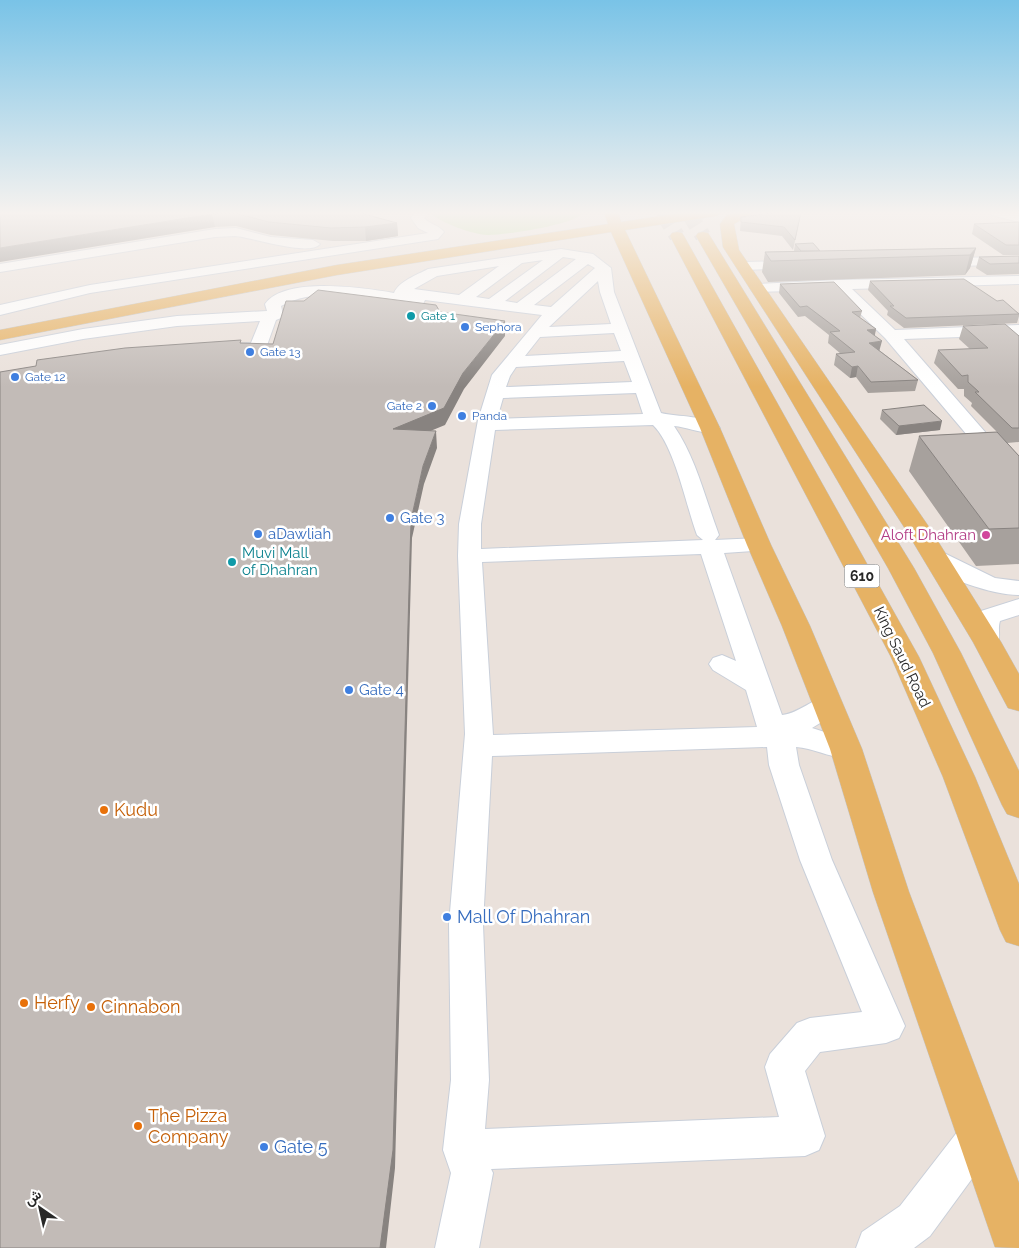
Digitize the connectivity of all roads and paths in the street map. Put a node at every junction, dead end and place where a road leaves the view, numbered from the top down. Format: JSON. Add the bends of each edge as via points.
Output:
{"nodes":[{"id":1,"x":3,"y":270,"type":"edge"},
{"id":2,"x":38,"y":270,"type":"edge"},
{"id":3,"x":64,"y":270,"type":"edge"},
{"id":4,"x":73,"y":270,"type":"edge"},
{"id":5,"x":114,"y":270,"type":"edge"},
{"id":6,"x":148,"y":270,"type":"edge"},
{"id":7,"x":176,"y":270,"type":"edge"},
{"id":8,"x":176,"y":270,"type":"edge"},
{"id":9,"x":180,"y":270,"type":"edge"},
{"id":10,"x":215,"y":270,"type":"edge"},
{"id":11,"x":297,"y":270,"type":"edge"},
{"id":12,"x":336,"y":270,"type":"edge"},
{"id":13,"x":444,"y":270,"type":"edge"},
{"id":14,"x":466,"y":270,"type":"edge"},
{"id":15,"x":503,"y":270,"type":"edge"},
{"id":16,"x":537,"y":270,"type":"edge"},
{"id":17,"x":575,"y":270,"type":"edge"},
{"id":18,"x":633,"y":270,"type":"edge"},
{"id":19,"x":699,"y":270,"type":"edge"},
{"id":20,"x":739,"y":270,"type":"edge"},
{"id":21,"x":744,"y":270,"type":"edge"},
{"id":22,"x":67,"y":271,"type":"junction"},
{"id":23,"x":204,"y":272,"type":"joint"},
{"id":24,"x":42,"y":280,"type":"dead end"},
{"id":25,"x":1019,"y":280,"type":"edge"},
{"id":26,"x":838,"y":284,"type":"junction"},
{"id":27,"x":757,"y":288,"type":"junction"},
{"id":28,"x":90,"y":289,"type":"junction"},
{"id":29,"x":15,"y":291,"type":"junction"},
{"id":30,"x":399,"y":295,"type":"junction"},
{"id":31,"x":430,"y":296,"type":"junction"},
{"id":32,"x":461,"y":301,"type":"junction"},
{"id":33,"x":0,"y":305,"type":"edge"},
{"id":34,"x":490,"y":305,"type":"junction"},
{"id":35,"x":0,"y":310,"type":"edge"},
{"id":36,"x":76,"y":315,"type":"junction"},
{"id":37,"x":269,"y":316,"type":"junction"},
{"id":38,"x":243,"y":318,"type":"junction"},
{"id":39,"x":618,"y":322,"type":"junction"},
{"id":40,"x":0,"y":324,"type":"edge"},
{"id":41,"x":1017,"y":332,"type":"edge"},
{"id":42,"x":891,"y":335,"type":"junction"},
{"id":43,"x":0,"y":336,"type":"edge"},
{"id":44,"x":0,"y":350,"type":"edge"},
{"id":45,"x":212,"y":350,"type":"edge"},
{"id":46,"x":524,"y":351,"type":"junction"},
{"id":47,"x":597,"y":406,"type":"dead end"},
{"id":48,"x":657,"y":417,"type":"junction"},
{"id":49,"x":705,"y":418,"type":"junction"},
{"id":50,"x":1016,"y":476,"type":"edge"},
{"id":51,"x":757,"y":538,"type":"junction"},
{"id":52,"x":710,"y":541,"type":"junction"},
{"id":53,"x":469,"y":549,"type":"junction"},
{"id":54,"x":938,"y":559,"type":"junction"},
{"id":55,"x":1019,"y":588,"type":"edge"},
{"id":56,"x":1019,"y":607,"type":"edge"},
{"id":57,"x":987,"y":642,"type":"junction"},
{"id":58,"x":722,"y":664,"type":"dead end"},
{"id":59,"x":759,"y":686,"type":"junction"},
{"id":60,"x":1019,"y":701,"type":"edge"},
{"id":61,"x":828,"y":705,"type":"junction"},
{"id":62,"x":776,"y":731,"type":"junction"},
{"id":63,"x":479,"y":740,"type":"junction"},
{"id":64,"x":846,"y":749,"type":"junction"},
{"id":65,"x":1019,"y":805,"type":"edge"},
{"id":66,"x":1019,"y":930,"type":"edge"},
{"id":67,"x":979,"y":1136,"type":"junction"},
{"id":68,"x":464,"y":1150,"type":"junction"},
{"id":69,"x":1019,"y":1247,"type":"edge"},
{"id":70,"x":457,"y":1248,"type":"edge"},
{"id":71,"x":878,"y":1248,"type":"edge"}],
"edges":[{"from":1,"to":29,"type":"street"},
{"from":2,"to":24,"type":"street"},
{"from":3,"to":22,"type":"street"},
{"from":4,"to":22,"type":"street"},
{"from":5,"to":22,"type":"street","via":[[115,282],[84,286]]},
{"from":6,"to":7,"type":"street","via":[[155,274]]},
{"from":8,"to":28,"type":"street"},
{"from":9,"to":23,"type":"street"},
{"from":10,"to":23,"type":"street"},
{"from":11,"to":36,"type":"main road","via":[[170,292]]},
{"from":12,"to":36,"type":"main road"},
{"from":13,"to":30,"type":"street","via":[[414,282]]},
{"from":14,"to":31,"type":"street"},
{"from":15,"to":32,"type":"street"},
{"from":16,"to":34,"type":"street"},
{"from":17,"to":39,"type":"street"},
{"from":18,"to":49,"type":"main road"},
{"from":19,"to":66,"type":"main road","name":"King Saud Road","number":"610","via":[[905,657],[959,777]]},
{"from":20,"to":65,"type":"main road","number":"610","via":[[947,653]]},
{"from":21,"to":27,"type":"main road"},
{"from":22,"to":29,"type":"street","via":[[44,294]]},
{"from":25,"to":26,"type":"street"},
{"from":26,"to":27,"type":"street"},
{"from":26,"to":42,"type":"street"},
{"from":27,"to":54,"type":"main road"},
{"from":28,"to":35,"type":"street"},
{"from":28,"to":36,"type":"street","via":[[101,291]]},
{"from":29,"to":33,"type":"street"},
{"from":30,"to":31,"type":"street"},
{"from":30,"to":37,"type":"street","via":[[300,292],[284,296],[273,304],[275,315]]},
{"from":30,"to":46,"type":"street","via":[[522,317]]},
{"from":31,"to":32,"type":"street"},
{"from":32,"to":34,"type":"street"},
{"from":34,"to":46,"type":"street"},
{"from":36,"to":38,"type":"street","via":[[109,320],[211,309],[235,312]]},
{"from":36,"to":40,"type":"main road"},
{"from":36,"to":43,"type":"main road"},
{"from":37,"to":38,"type":"street"},
{"from":37,"to":45,"type":"street","via":[[258,348]]},
{"from":38,"to":44,"type":"street","via":[[177,321]]},
{"from":39,"to":46,"type":"street"},
{"from":39,"to":46,"type":"street"},
{"from":39,"to":46,"type":"street"},
{"from":39,"to":46,"type":"street"},
{"from":39,"to":46,"type":"street"},
{"from":39,"to":48,"type":"street"},
{"from":41,"to":42,"type":"street"},
{"from":42,"to":50,"type":"street"},
{"from":46,"to":47,"type":"street"},
{"from":46,"to":48,"type":"street"},
{"from":46,"to":53,"type":"street"},
{"from":48,"to":49,"type":"street"},
{"from":48,"to":52,"type":"street","via":[[680,452]]},
{"from":49,"to":51,"type":"main road"},
{"from":51,"to":52,"type":"street"},
{"from":51,"to":61,"type":"main road"},
{"from":52,"to":53,"type":"street"},
{"from":52,"to":59,"type":"street","via":[[717,570]]},
{"from":53,"to":63,"type":"street"},
{"from":54,"to":55,"type":"street","via":[[974,579]]},
{"from":54,"to":57,"type":"main road"},
{"from":56,"to":57,"type":"street","via":[[990,616],[986,626]]},
{"from":57,"to":60,"type":"main road"},
{"from":58,"to":59,"type":"street"},
{"from":59,"to":62,"type":"street"},
{"from":61,"to":62,"type":"street","via":[[799,724]]},
{"from":61,"to":64,"type":"main road"},
{"from":62,"to":63,"type":"street"},
{"from":62,"to":64,"type":"street"},
{"from":62,"to":68,"type":"street","via":[[816,860],[886,1026],[810,1036],[784,1067],[805,1136]]},
{"from":63,"to":68,"type":"street","via":[[466,924],[470,1080]]},
{"from":64,"to":67,"type":"main road","via":[[891,892]]},
{"from":67,"to":69,"type":"main road"},
{"from":67,"to":71,"type":"street","via":[[915,1221]]},
{"from":68,"to":70,"type":"street","via":[[472,1172]]}]}
